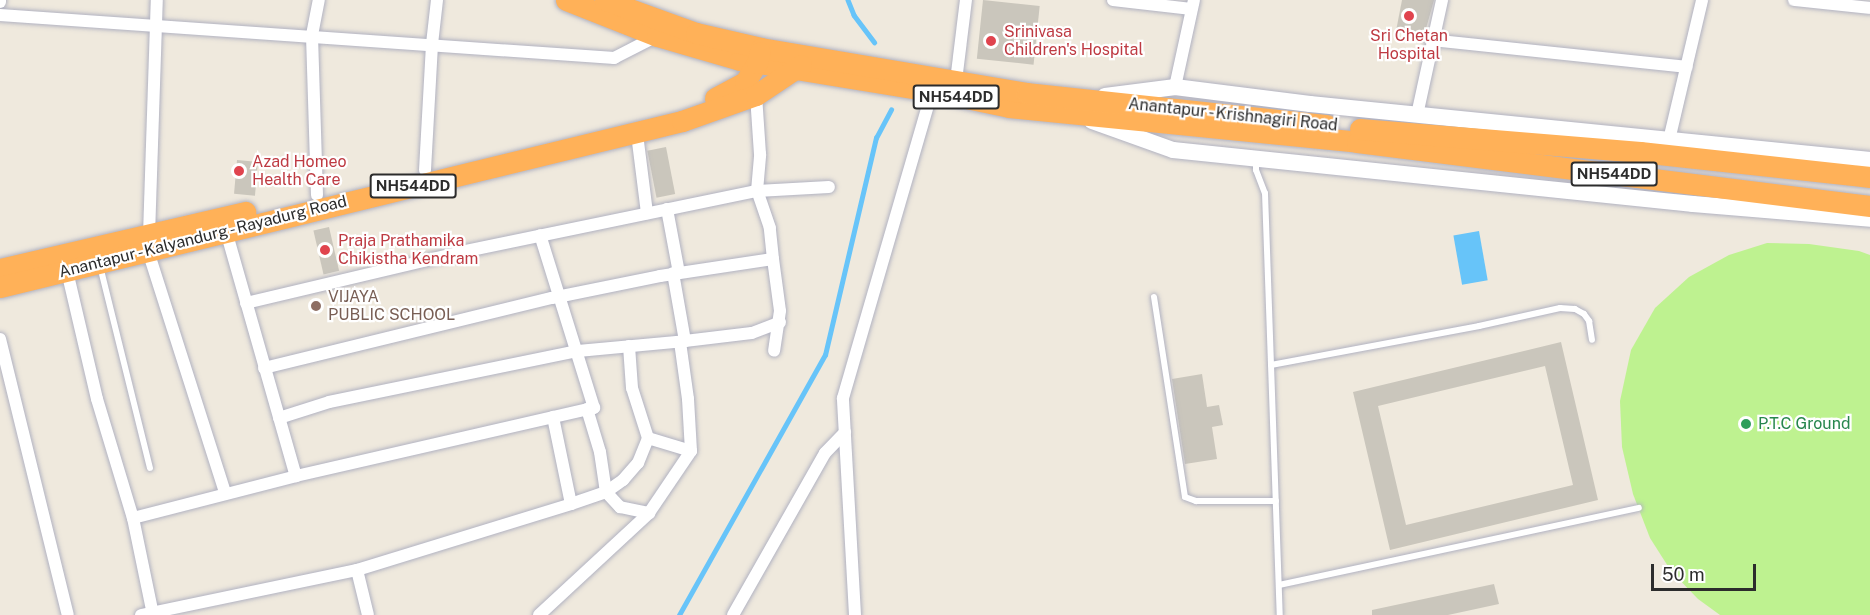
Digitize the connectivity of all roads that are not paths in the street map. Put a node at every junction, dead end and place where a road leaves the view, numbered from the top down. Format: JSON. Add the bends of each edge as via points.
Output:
{"nodes":[{"id":1,"x":157,"y":0,"type":"edge"},
{"id":2,"x":319,"y":0,"type":"edge"},
{"id":3,"x":437,"y":0,"type":"edge"},
{"id":4,"x":566,"y":0,"type":"edge"},
{"id":5,"x":607,"y":0,"type":"edge"},
{"id":6,"x":966,"y":0,"type":"edge"},
{"id":7,"x":1113,"y":0,"type":"edge"},
{"id":8,"x":1442,"y":0,"type":"edge"},
{"id":9,"x":1702,"y":0,"type":"edge"},
{"id":10,"x":1794,"y":0,"type":"edge"},
{"id":11,"x":1192,"y":5,"type":"edge"},
{"id":12,"x":1870,"y":8,"type":"edge"},
{"id":13,"x":0,"y":15,"type":"edge"},
{"id":14,"x":155,"y":25,"type":"junction"},
{"id":15,"x":312,"y":35,"type":"junction"},
{"id":16,"x":657,"y":36,"type":"junction"},
{"id":17,"x":1431,"y":40,"type":"junction"},
{"id":18,"x":432,"y":44,"type":"junction"},
{"id":19,"x":759,"y":56,"type":"junction"},
{"id":20,"x":814,"y":57,"type":"junction"},
{"id":21,"x":1687,"y":68,"type":"junction"},
{"id":22,"x":794,"y":69,"type":"junction"},
{"id":23,"x":956,"y":81,"type":"junction"},
{"id":24,"x":1175,"y":87,"type":"junction"},
{"id":25,"x":932,"y":92,"type":"junction"},
{"id":26,"x":756,"y":95,"type":"junction"},
{"id":27,"x":1079,"y":107,"type":"junction"},
{"id":28,"x":1417,"y":115,"type":"junction"},
{"id":29,"x":637,"y":134,"type":"junction"},
{"id":30,"x":1358,"y":135,"type":"junction"},
{"id":31,"x":1669,"y":140,"type":"junction"},
{"id":32,"x":1256,"y":159,"type":"junction"},
{"id":33,"x":1870,"y":160,"type":"edge"},
{"id":34,"x":425,"y":170,"type":"junction"},
{"id":35,"x":1870,"y":177,"type":"edge"},
{"id":36,"x":829,"y":188,"type":"dead end"},
{"id":37,"x":757,"y":191,"type":"junction"},
{"id":38,"x":317,"y":195,"type":"junction"},
{"id":39,"x":1870,"y":206,"type":"edge"},
{"id":40,"x":666,"y":209,"type":"junction"},
{"id":41,"x":647,"y":213,"type":"junction"},
{"id":42,"x":1870,"y":219,"type":"edge"},
{"id":43,"x":226,"y":231,"type":"junction"},
{"id":44,"x":540,"y":235,"type":"junction"},
{"id":45,"x":148,"y":243,"type":"junction"},
{"id":46,"x":773,"y":259,"type":"junction"},
{"id":47,"x":99,"y":263,"type":"junction"},
{"id":48,"x":0,"y":269,"type":"edge"},
{"id":49,"x":67,"y":271,"type":"junction"},
{"id":50,"x":676,"y":273,"type":"junction"},
{"id":51,"x":0,"y":287,"type":"edge"},
{"id":52,"x":557,"y":297,"type":"junction"},
{"id":53,"x":1154,"y":297,"type":"dead end"},
{"id":54,"x":246,"y":303,"type":"junction"},
{"id":55,"x":780,"y":322,"type":"junction"},
{"id":56,"x":0,"y":339,"type":"edge"},
{"id":57,"x":1592,"y":340,"type":"dead end"},
{"id":58,"x":683,"y":341,"type":"junction"},
{"id":59,"x":629,"y":346,"type":"junction"},
{"id":60,"x":578,"y":351,"type":"junction"},
{"id":61,"x":774,"y":351,"type":"dead end"},
{"id":62,"x":1271,"y":365,"type":"junction"},
{"id":63,"x":264,"y":368,"type":"junction"},
{"id":64,"x":587,"y":409,"type":"junction"},
{"id":65,"x":553,"y":417,"type":"junction"},
{"id":66,"x":279,"y":418,"type":"junction"},
{"id":67,"x":845,"y":432,"type":"junction"},
{"id":68,"x":648,"y":438,"type":"junction"},
{"id":69,"x":691,"y":451,"type":"junction"},
{"id":70,"x":150,"y":468,"type":"dead end"},
{"id":71,"x":296,"y":476,"type":"junction"},
{"id":72,"x":606,"y":492,"type":"junction"},
{"id":73,"x":225,"y":494,"type":"junction"},
{"id":74,"x":1276,"y":501,"type":"junction"},
{"id":75,"x":571,"y":504,"type":"junction"},
{"id":76,"x":1639,"y":508,"type":"dead end"},
{"id":77,"x":649,"y":513,"type":"junction"},
{"id":78,"x":133,"y":518,"type":"junction"},
{"id":79,"x":357,"y":570,"type":"junction"},
{"id":80,"x":1279,"y":585,"type":"junction"},
{"id":81,"x":149,"y":614,"type":"edge"},
{"id":82,"x":68,"y":615,"type":"edge"},
{"id":83,"x":368,"y":615,"type":"edge"},
{"id":84,"x":539,"y":615,"type":"edge"},
{"id":85,"x":733,"y":615,"type":"edge"},
{"id":86,"x":855,"y":615,"type":"edge"},
{"id":87,"x":1280,"y":615,"type":"edge"}],
"edges":[{"from":1,"to":14,"type":"street"},
{"from":2,"to":15,"type":"street"},
{"from":3,"to":18,"type":"street"},
{"from":4,"to":16,"type":"highway","name":"Anantapur - Krishnagiri Road","number":"NH544DD"},
{"from":5,"to":19,"type":"highway","name":"Anantapur - Krishnagiri Road","number":"NH544DD"},
{"from":6,"to":23,"type":"street"},
{"from":7,"to":11,"type":"street"},
{"from":8,"to":17,"type":"street"},
{"from":9,"to":21,"type":"street"},
{"from":10,"to":12,"type":"street"},
{"from":11,"to":24,"type":"street"},
{"from":13,"to":14,"type":"street"},
{"from":14,"to":15,"type":"street"},
{"from":14,"to":45,"type":"street"},
{"from":15,"to":18,"type":"street"},
{"from":15,"to":38,"type":"street"},
{"from":16,"to":18,"type":"street","via":[[614,58]]},
{"from":16,"to":19,"type":"highway","name":"Anantapur - Krishnagiri Road","number":"NH544DD","via":[[698,50]]},
{"from":17,"to":21,"type":"street"},
{"from":17,"to":28,"type":"street"},
{"from":18,"to":34,"type":"street"},
{"from":19,"to":20,"type":"highway","name":"Anantapur - Krishnagiri Road","number":"NH544DD"},
{"from":19,"to":22,"type":"highway","name":"Anantapur - Krishnagiri Road","number":"NH544DD"},
{"from":19,"to":34,"type":"highway","name":"Anantapur - Kalyandurg - Rayadurg Road","number":"NH544DD","via":[[745,82],[725,94],[635,122]]},
{"from":20,"to":22,"type":"highway","name":"Anantapur - Kalyandurg - Rayadurg Road","number":"NH544DD"},
{"from":20,"to":23,"type":"highway","name":"Anantapur - Krishnagiri Road","number":"NH544DD"},
{"from":21,"to":31,"type":"street"},
{"from":22,"to":25,"type":"highway","name":"Anantapur - Krishnagiri Road","number":"NH544DD"},
{"from":22,"to":26,"type":"highway","name":"Anantapur - Kalyandurg - Rayadurg Road","number":"NH544DD"},
{"from":23,"to":27,"type":"highway","name":"Anantapur - Krishnagiri Road","number":"NH544DD"},
{"from":24,"to":27,"type":"street"},
{"from":24,"to":28,"type":"street"},
{"from":25,"to":27,"type":"highway","name":"Anantapur - Krishnagiri Road","number":"NH544DD","via":[[1009,107]]},
{"from":25,"to":67,"type":"street","via":[[843,398]]},
{"from":26,"to":29,"type":"highway","name":"Anantapur - Kalyandurg - Rayadurg Road","number":"NH544DD"},
{"from":26,"to":37,"type":"street","via":[[760,154]]},
{"from":27,"to":30,"type":"highway","name":"Anantapur - Krishnagiri Road","number":"NH544DD"},
{"from":27,"to":32,"type":"street","via":[[1173,150]]},
{"from":28,"to":31,"type":"street"},
{"from":29,"to":41,"type":"street"},
{"from":29,"to":43,"type":"highway","name":"Anantapur - Kalyandurg - Rayadurg Road","number":"NH544DD"},
{"from":30,"to":35,"type":"highway","name":"Anantapur - Krishnagiri Road","number":"NH544DD","via":[[1640,152]]},
{"from":30,"to":39,"type":"highway","number":"NH544DD"},
{"from":31,"to":33,"type":"street"},
{"from":32,"to":42,"type":"street"},
{"from":32,"to":62,"type":"lane","via":[[1265,193]]},
{"from":34,"to":38,"type":"highway","name":"Anantapur - Kalyandurg - Rayadurg Road","number":"NH544DD"},
{"from":36,"to":37,"type":"street"},
{"from":37,"to":40,"type":"street"},
{"from":37,"to":46,"type":"street","via":[[770,228]]},
{"from":38,"to":45,"type":"highway","name":"Anantapur - Kalyandurg - Rayadurg Road","number":"NH544DD"},
{"from":40,"to":41,"type":"street"},
{"from":40,"to":50,"type":"street"},
{"from":41,"to":44,"type":"street"},
{"from":43,"to":45,"type":"highway","name":"Anantapur - Kalyandurg - Rayadurg Road","number":"NH544DD"},
{"from":43,"to":54,"type":"street"},
{"from":44,"to":52,"type":"street"},
{"from":44,"to":54,"type":"street"},
{"from":45,"to":47,"type":"highway","name":"Anantapur - Kalyandurg - Rayadurg Road","number":"NH544DD"},
{"from":45,"to":48,"type":"highway","name":"Anantapur - Kalyandurg - Rayadurg Road","number":"NH544DD"},
{"from":45,"to":73,"type":"street"},
{"from":46,"to":50,"type":"street"},
{"from":46,"to":55,"type":"street"},
{"from":47,"to":49,"type":"highway","name":"Anantapur - Kalyandurg - Rayadurg Road","number":"NH544DD"},
{"from":47,"to":70,"type":"lane"},
{"from":49,"to":51,"type":"highway","name":"Anantapur - Kalyandurg - Rayadurg Road","number":"NH544DD"},
{"from":49,"to":78,"type":"street","via":[[98,399]]},
{"from":50,"to":52,"type":"street"},
{"from":50,"to":58,"type":"street"},
{"from":52,"to":60,"type":"street"},
{"from":52,"to":63,"type":"street"},
{"from":53,"to":74,"type":"lane","via":[[1185,497],[1196,501]]},
{"from":54,"to":63,"type":"street"},
{"from":55,"to":58,"type":"street","via":[[752,333]]},
{"from":55,"to":61,"type":"street"},
{"from":56,"to":82,"type":"street"},
{"from":57,"to":62,"type":"lane","via":[[1584,314],[1560,308]]},
{"from":58,"to":59,"type":"street"},
{"from":58,"to":69,"type":"street"},
{"from":59,"to":60,"type":"street"},
{"from":59,"to":68,"type":"street","via":[[632,388]]},
{"from":60,"to":64,"type":"street","via":[[594,408]]},
{"from":60,"to":66,"type":"street","via":[[340,400]]},
{"from":62,"to":74,"type":"lane"},
{"from":63,"to":66,"type":"street"},
{"from":64,"to":65,"type":"street"},
{"from":64,"to":72,"type":"street","via":[[600,452]]},
{"from":65,"to":71,"type":"street"},
{"from":65,"to":75,"type":"street"},
{"from":66,"to":71,"type":"street"},
{"from":67,"to":85,"type":"street","via":[[830,447],[800,494]]},
{"from":67,"to":86,"type":"street"},
{"from":68,"to":69,"type":"street"},
{"from":68,"to":72,"type":"street","via":[[638,463]]},
{"from":69,"to":77,"type":"street"},
{"from":71,"to":73,"type":"street"},
{"from":72,"to":75,"type":"street"},
{"from":72,"to":77,"type":"street","via":[[621,507]]},
{"from":73,"to":78,"type":"street"},
{"from":74,"to":80,"type":"lane"},
{"from":75,"to":79,"type":"street"},
{"from":76,"to":80,"type":"lane"},
{"from":77,"to":84,"type":"street"},
{"from":78,"to":81,"type":"street"},
{"from":79,"to":81,"type":"street"},
{"from":79,"to":83,"type":"street"},
{"from":80,"to":87,"type":"lane"}]}
